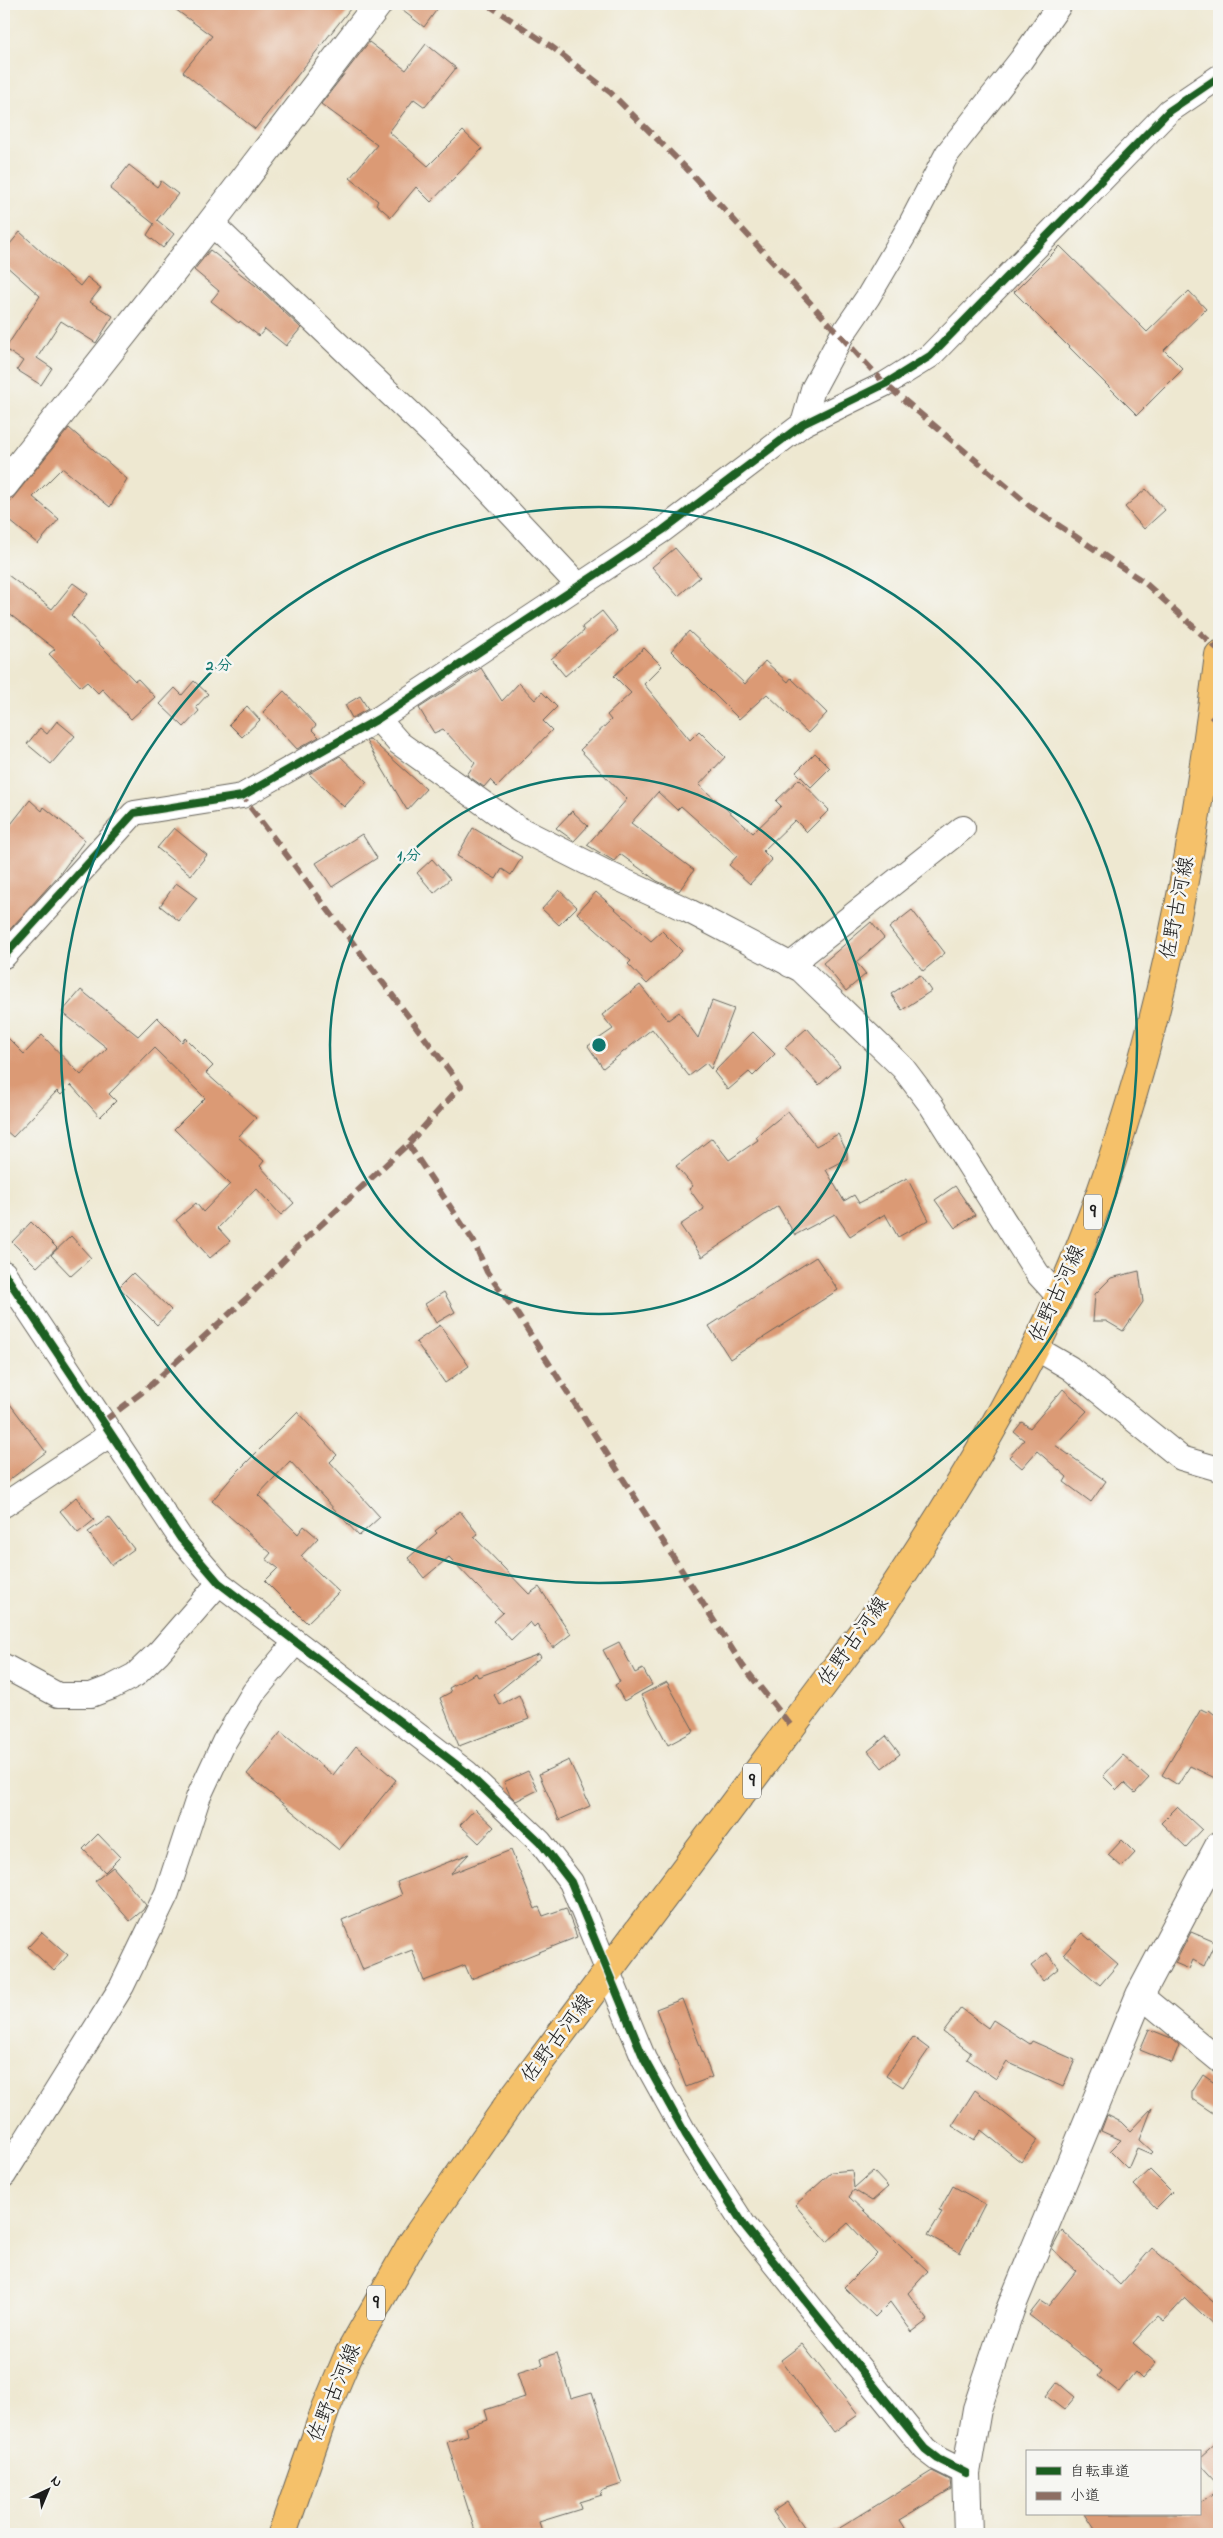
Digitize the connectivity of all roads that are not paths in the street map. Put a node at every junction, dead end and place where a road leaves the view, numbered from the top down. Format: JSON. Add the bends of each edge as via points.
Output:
{"nodes":[{"id":1,"x":378,"y":4,"type":"edge"},
{"id":2,"x":1060,"y":4,"type":"edge"},
{"id":3,"x":1219,"y":77,"type":"edge"},
{"id":4,"x":211,"y":223,"type":"junction"},
{"id":5,"x":803,"y":424,"type":"junction"},
{"id":6,"x":4,"y":484,"type":"edge"},
{"id":7,"x":579,"y":586,"type":"junction"},
{"id":8,"x":1219,"y":655,"type":"edge"},
{"id":9,"x":378,"y":718,"type":"junction"},
{"id":10,"x":963,"y":828,"type":"dead end"},
{"id":11,"x":4,"y":956,"type":"edge"},
{"id":12,"x":790,"y":965,"type":"junction"},
{"id":13,"x":4,"y":1273,"type":"edge"},
{"id":14,"x":1059,"y":1297,"type":"junction"},
{"id":15,"x":1034,"y":1347,"type":"junction"},
{"id":16,"x":111,"y":1434,"type":"junction"},
{"id":17,"x":1219,"y":1469,"type":"edge"},
{"id":18,"x":4,"y":1505,"type":"edge"},
{"id":19,"x":219,"y":1583,"type":"junction"},
{"id":20,"x":295,"y":1643,"type":"junction"},
{"id":21,"x":4,"y":1666,"type":"edge"},
{"id":22,"x":1219,"y":1846,"type":"edge"},
{"id":23,"x":608,"y":1972,"type":"junction"},
{"id":24,"x":1140,"y":1996,"type":"junction"},
{"id":25,"x":1219,"y":2060,"type":"edge"},
{"id":26,"x":4,"y":2175,"type":"edge"},
{"id":27,"x":966,"y":2472,"type":"junction"},
{"id":28,"x":282,"y":2534,"type":"edge"},
{"id":29,"x":968,"y":2534,"type":"edge"}],
"edges":[{"from":1,"to":4,"type":"street"},
{"from":2,"to":5,"type":"street","via":[[1021,60],[947,154],[877,282],[842,335],[813,389]]},
{"from":3,"to":5,"type":"street","via":[[1169,111],[930,356],[885,384]]},
{"from":4,"to":6,"type":"street"},
{"from":4,"to":7,"type":"street","via":[[467,467]]},
{"from":5,"to":7,"type":"street","via":[[663,530]]},
{"from":7,"to":9,"type":"street"},
{"from":8,"to":14,"type":"main road","name":"佐野古河線","number":"9","via":[[1188,864],[1153,1021],[1140,1072],[1102,1187]]},
{"from":9,"to":11,"type":"street","via":[[242,796],[134,813]]},
{"from":9,"to":12,"type":"street","via":[[399,743],[518,828],[687,910]]},
{"from":10,"to":12,"type":"street"},
{"from":12,"to":14,"type":"street","via":[[801,970],[903,1068],[931,1105],[1037,1273]]},
{"from":13,"to":16,"type":"street"},
{"from":14,"to":15,"type":"main road","name":"佐野古河線","number":"9"},
{"from":15,"to":17,"type":"street","via":[[1070,1368],[1182,1458]]},
{"from":15,"to":23,"type":"main road","name":"佐野古河線","number":"9","via":[[980,1452],[879,1610]]},
{"from":16,"to":18,"type":"street"},
{"from":16,"to":19,"type":"street","via":[[181,1539]]},
{"from":19,"to":20,"type":"street"},
{"from":19,"to":21,"type":"street","via":[[159,1652],[135,1675],[112,1688],[91,1696],[58,1695]]},
{"from":20,"to":23,"type":"street","via":[[466,1772],[540,1842],[571,1882]]},
{"from":20,"to":26,"type":"street","via":[[254,1692],[224,1742],[198,1798],[167,1893],[122,1986]]},
{"from":22,"to":24,"type":"street"},
{"from":23,"to":27,"type":"street","via":[[644,2059],[686,2135],[744,2225],[925,2449]]},
{"from":23,"to":28,"type":"main road","name":"佐野古河線","number":"9","via":[[490,2129],[412,2243],[377,2302],[348,2356],[326,2408]]},
{"from":24,"to":25,"type":"street"},
{"from":24,"to":27,"type":"street","via":[[1010,2310],[977,2409]]},
{"from":27,"to":29,"type":"street"}]}
